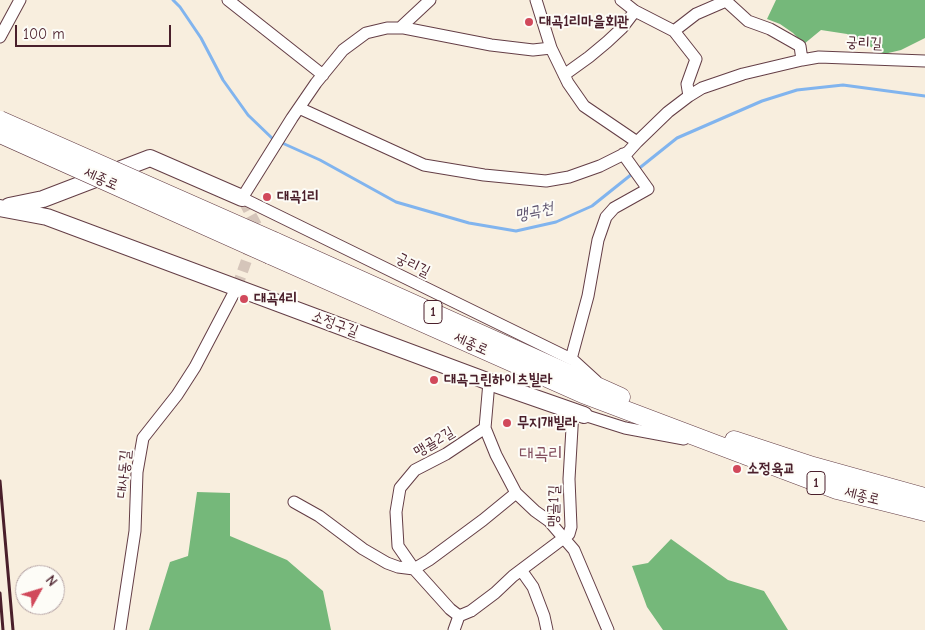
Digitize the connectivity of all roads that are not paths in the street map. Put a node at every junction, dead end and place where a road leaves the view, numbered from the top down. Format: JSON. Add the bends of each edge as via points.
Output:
{"nodes":[{"id":1,"x":20,"y":0,"type":"edge"},
{"id":2,"x":228,"y":0,"type":"edge"},
{"id":3,"x":430,"y":0,"type":"edge"},
{"id":4,"x":536,"y":0,"type":"edge"},
{"id":5,"x":621,"y":0,"type":"edge"},
{"id":6,"x":635,"y":11,"type":"junction"},
{"id":7,"x":400,"y":28,"type":"junction"},
{"id":8,"x":674,"y":31,"type":"junction"},
{"id":9,"x":0,"y":38,"type":"edge"},
{"id":10,"x":551,"y":48,"type":"junction"},
{"id":11,"x":802,"y":60,"type":"junction"},
{"id":12,"x":925,"y":60,"type":"edge"},
{"id":13,"x":323,"y":74,"type":"junction"},
{"id":14,"x":564,"y":75,"type":"junction"},
{"id":15,"x":689,"y":96,"type":"junction"},
{"id":16,"x":299,"y":108,"type":"junction"},
{"id":17,"x":0,"y":120,"type":"edge"},
{"id":18,"x":0,"y":134,"type":"edge"},
{"id":19,"x":637,"y":142,"type":"junction"},
{"id":20,"x":623,"y":154,"type":"junction"},
{"id":21,"x":242,"y":198,"type":"junction"},
{"id":22,"x":0,"y":208,"type":"edge"},
{"id":23,"x":272,"y":248,"type":"junction"},
{"id":24,"x":237,"y":287,"type":"junction"},
{"id":25,"x":571,"y":359,"type":"junction"},
{"id":26,"x":489,"y":382,"type":"junction"},
{"id":27,"x":607,"y":390,"type":"junction"},
{"id":28,"x":578,"y":413,"type":"junction"},
{"id":29,"x":485,"y":428,"type":"junction"},
{"id":30,"x":711,"y":444,"type":"junction"},
{"id":31,"x":516,"y":493,"type":"junction"},
{"id":32,"x":925,"y":497,"type":"edge"},
{"id":33,"x":294,"y":502,"type":"dead end"},
{"id":34,"x":925,"y":512,"type":"edge"},
{"id":35,"x":563,"y":538,"type":"junction"},
{"id":36,"x":414,"y":569,"type":"junction"},
{"id":37,"x":521,"y":570,"type":"junction"},
{"id":38,"x":459,"y":616,"type":"junction"},
{"id":39,"x":120,"y":630,"type":"edge"},
{"id":40,"x":454,"y":630,"type":"edge"},
{"id":41,"x":546,"y":630,"type":"edge"},
{"id":42,"x":608,"y":630,"type":"edge"}],
"edges":[{"from":1,"to":9,"type":"street"},
{"from":2,"to":13,"type":"street"},
{"from":3,"to":7,"type":"street"},
{"from":4,"to":10,"type":"street"},
{"from":5,"to":6,"type":"street"},
{"from":6,"to":8,"type":"street"},
{"from":6,"to":14,"type":"street","via":[[607,42]]},
{"from":7,"to":10,"type":"street","via":[[491,45],[533,50]]},
{"from":7,"to":13,"type":"street","via":[[366,33],[343,50]]},
{"from":8,"to":11,"type":"street","via":[[696,14],[726,2],[748,21],[800,46]]},
{"from":8,"to":15,"type":"street","via":[[696,58],[687,84]]},
{"from":10,"to":14,"type":"street"},
{"from":11,"to":12,"type":"street","name":"궁리길","via":[[819,57]]},
{"from":11,"to":15,"type":"street","name":"궁리길","via":[[743,74],[702,88]]},
{"from":13,"to":16,"type":"street"},
{"from":14,"to":19,"type":"street","via":[[584,106]]},
{"from":15,"to":19,"type":"street","name":"궁리길"},
{"from":16,"to":20,"type":"street","name":"궁리길","via":[[424,165],[484,175],[546,181],[570,177]]},
{"from":16,"to":21,"type":"street"},
{"from":17,"to":23,"type":"main road","name":"세종로","number":"1","bridge":true},
{"from":18,"to":23,"type":"main road","name":"세종로","number":"1","bridge":true},
{"from":19,"to":20,"type":"street","name":"궁리길"},
{"from":20,"to":25,"type":"street","via":[[648,189],[614,208],[606,217]]},
{"from":21,"to":22,"type":"street","via":[[150,158],[44,200]]},
{"from":21,"to":25,"type":"street","name":"궁리길"},
{"from":22,"to":24,"type":"street","name":"소정구길","via":[[48,216]]},
{"from":23,"to":27,"type":"main road","name":"세종로","number":"1"},
{"from":23,"to":30,"type":"main road","name":"세종로","number":"1","via":[[583,394]]},
{"from":24,"to":26,"type":"street","name":"소정구길"},
{"from":24,"to":39,"type":"street","name":"대사동길","via":[[177,396],[143,438],[137,472],[135,530]]},
{"from":25,"to":27,"type":"street","name":"궁리길"},
{"from":26,"to":28,"type":"street","name":"소정구길"},
{"from":26,"to":29,"type":"street","name":"맹골1길"},
{"from":27,"to":32,"type":"main road","name":"세종로","number":"1","via":[[747,445]]},
{"from":28,"to":30,"type":"street","via":[[625,428]]},
{"from":28,"to":35,"type":"street","name":"맹골1길","via":[[569,479],[571,527]]},
{"from":29,"to":31,"type":"street","name":"맹골1길"},
{"from":29,"to":36,"type":"street","name":"맹골2길","via":[[415,470],[400,488],[396,512],[398,546]]},
{"from":30,"to":34,"type":"main road","name":"세종로","number":"1","via":[[837,490]]},
{"from":31,"to":35,"type":"street","name":"맹골1길","via":[[549,521]]},
{"from":31,"to":36,"type":"street"},
{"from":33,"to":36,"type":"street","via":[[320,516],[387,563]]},
{"from":35,"to":37,"type":"street"},
{"from":35,"to":42,"type":"street","name":"맹골1길","via":[[574,550]]},
{"from":36,"to":38,"type":"street","name":"맹골2길"},
{"from":37,"to":38,"type":"street","via":[[495,594]]},
{"from":37,"to":41,"type":"street","via":[[533,587]]},
{"from":38,"to":40,"type":"street"}]}
